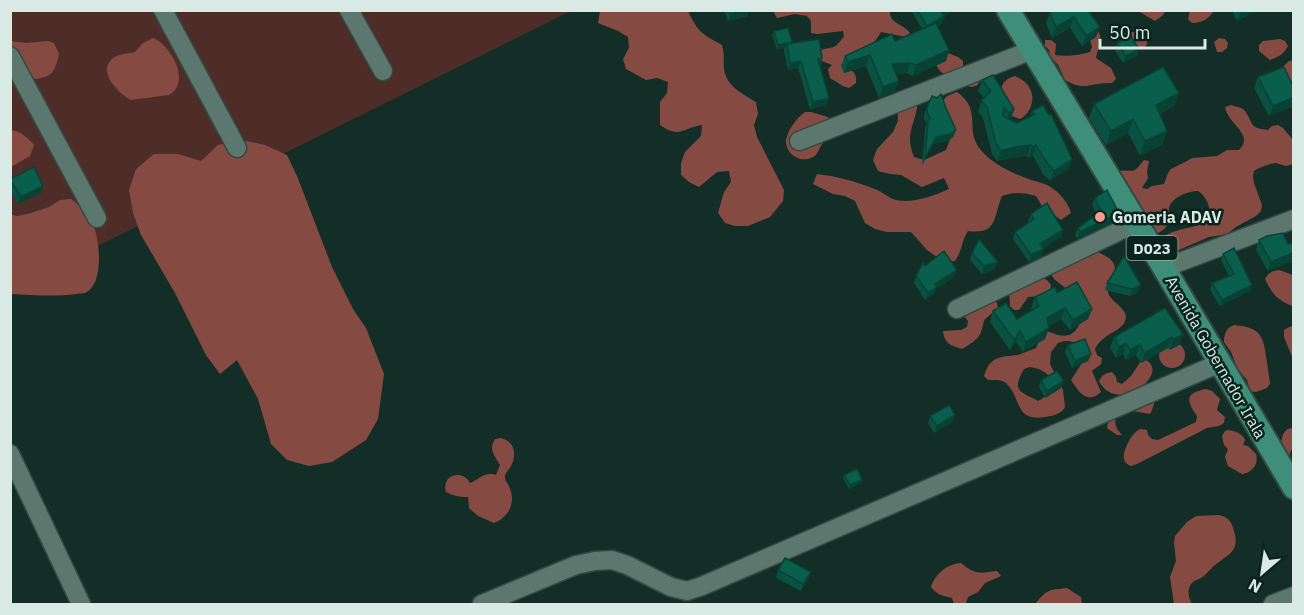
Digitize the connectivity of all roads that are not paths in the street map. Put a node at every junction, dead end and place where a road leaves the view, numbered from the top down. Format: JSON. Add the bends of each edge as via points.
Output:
{"nodes":[{"id":1,"x":163,"y":10,"type":"edge"},
{"id":2,"x":349,"y":10,"type":"edge"},
{"id":3,"x":1008,"y":10,"type":"edge"},
{"id":4,"x":1032,"y":50,"type":"junction"},
{"id":5,"x":10,"y":56,"type":"edge"},
{"id":6,"x":383,"y":70,"type":"dead end"},
{"id":7,"x":798,"y":141,"type":"dead end"},
{"id":8,"x":237,"y":148,"type":"dead end"},
{"id":9,"x":97,"y":218,"type":"dead end"},
{"id":10,"x":1293,"y":219,"type":"edge"},
{"id":11,"x":1136,"y":224,"type":"junction"},
{"id":12,"x":1164,"y":268,"type":"junction"},
{"id":13,"x":957,"y":309,"type":"dead end"},
{"id":14,"x":1220,"y":363,"type":"junction"},
{"id":15,"x":10,"y":454,"type":"edge"},
{"id":16,"x":1293,"y":488,"type":"edge"},
{"id":17,"x":1293,"y":596,"type":"edge"},
{"id":18,"x":81,"y":604,"type":"edge"},
{"id":19,"x":482,"y":604,"type":"edge"},
{"id":20,"x":1274,"y":604,"type":"edge"}],
"edges":[{"from":1,"to":8,"type":"street"},
{"from":2,"to":6,"type":"street"},
{"from":3,"to":4,"type":"main road","name":"Avenida Gobernador Irala","number":"D023"},
{"from":4,"to":7,"type":"street"},
{"from":4,"to":11,"type":"main road","name":"Avenida Gobernador Irala","number":"D023"},
{"from":5,"to":9,"type":"street"},
{"from":10,"to":12,"type":"street"},
{"from":11,"to":12,"type":"main road","name":"Avenida Gobernador Irala","number":"D023"},
{"from":11,"to":13,"type":"street"},
{"from":12,"to":14,"type":"main road","name":"Avenida Gobernador Irala","number":"D023"},
{"from":14,"to":16,"type":"main road","name":"Avenida Gobernador Irala","number":"D023"},
{"from":14,"to":19,"type":"street","via":[[687,591],[612,560],[595,561]]},
{"from":15,"to":18,"type":"street"},
{"from":17,"to":20,"type":"street"}]}
